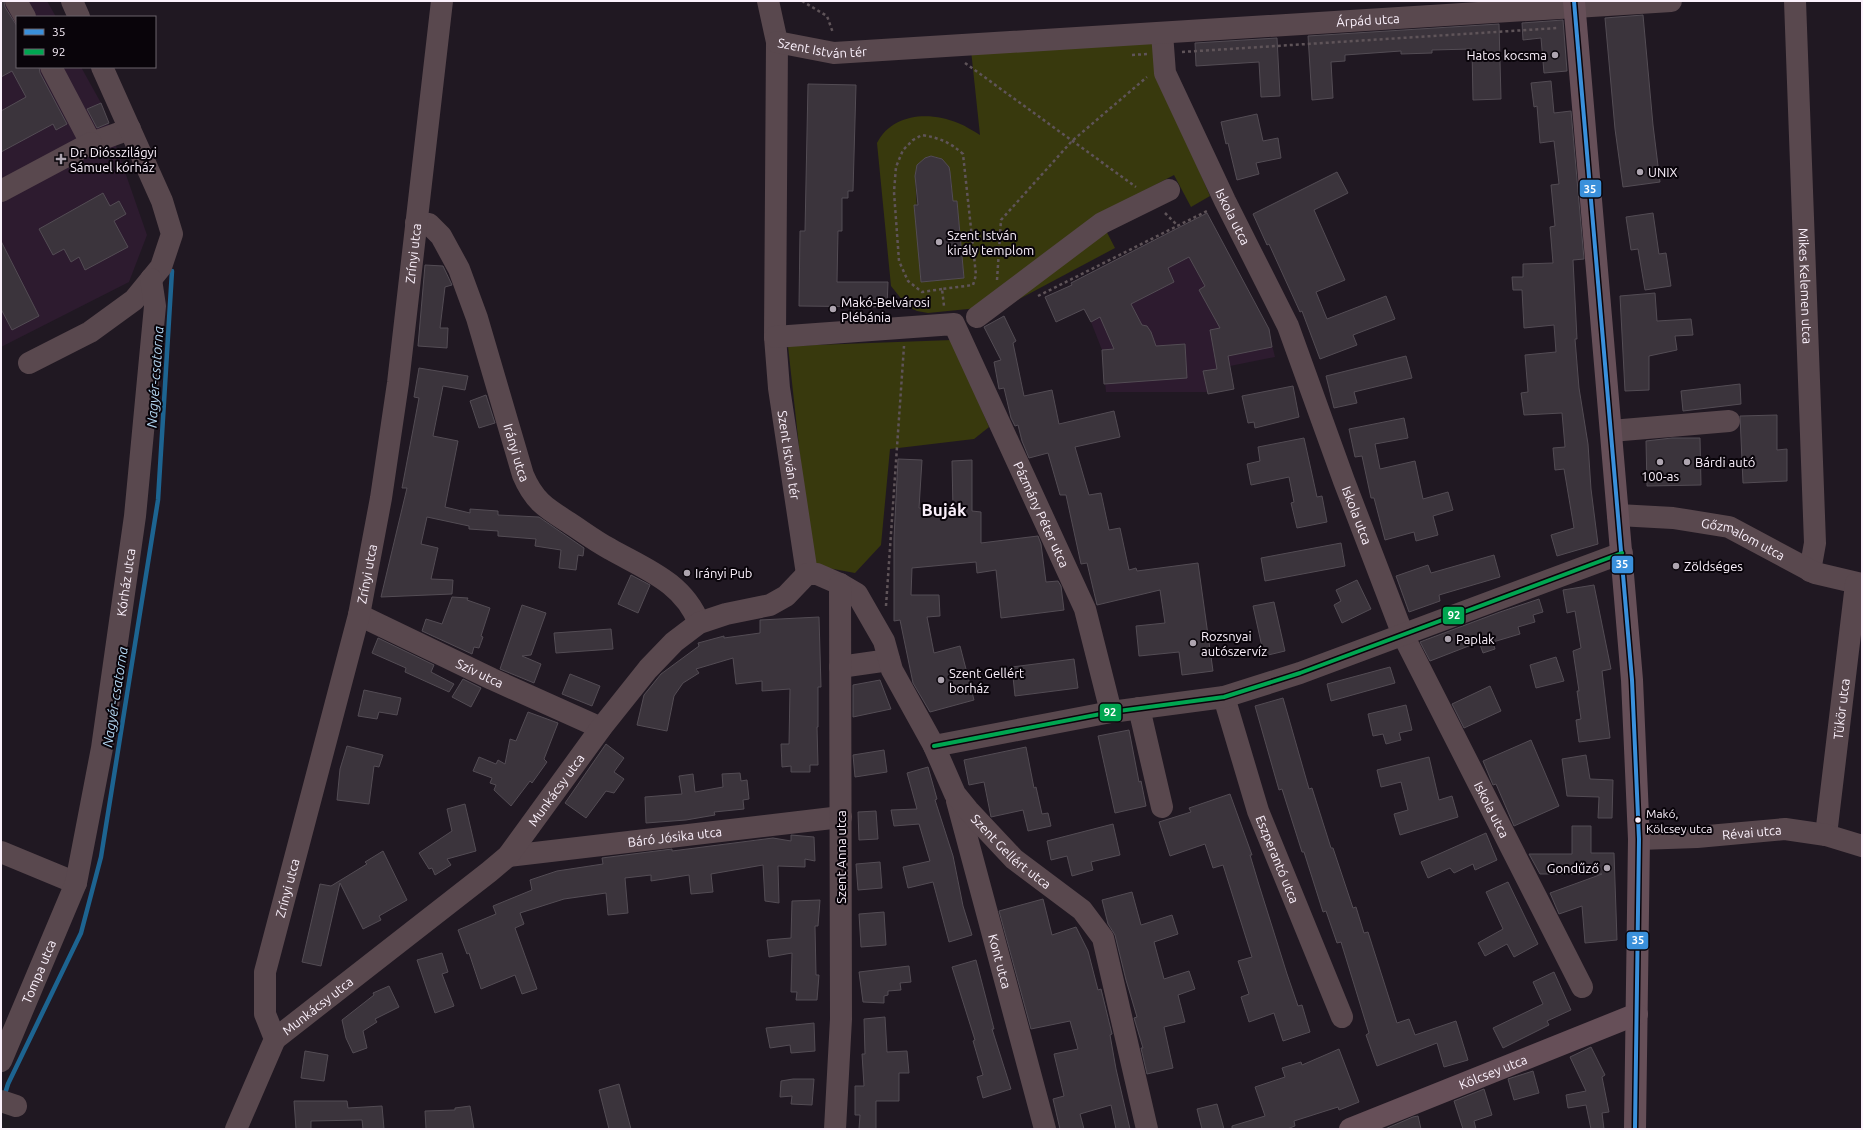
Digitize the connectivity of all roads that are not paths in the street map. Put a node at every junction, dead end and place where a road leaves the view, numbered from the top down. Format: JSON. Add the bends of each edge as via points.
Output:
{"nodes":[{"id":1,"x":16,"y":1,"type":"edge"},
{"id":2,"x":72,"y":1,"type":"edge"},
{"id":3,"x":442,"y":1,"type":"edge"},
{"id":4,"x":768,"y":1,"type":"edge"},
{"id":5,"x":1671,"y":1,"type":"edge"},
{"id":6,"x":1795,"y":1,"type":"edge"},
{"id":7,"x":1574,"y":3,"type":"edge"},
{"id":8,"x":24,"y":16,"type":"edge"},
{"id":9,"x":79,"y":16,"type":"edge"},
{"id":10,"x":1162,"y":33,"type":"junction"},
{"id":11,"x":777,"y":42,"type":"junction"},
{"id":12,"x":52,"y":68,"type":"edge"},
{"id":13,"x":102,"y":68,"type":"edge"},
{"id":14,"x":130,"y":129,"type":"junction"},
{"id":15,"x":91,"y":143,"type":"junction"},
{"id":16,"x":1,"y":191,"type":"edge"},
{"id":17,"x":1160,"y":195,"type":"road end"},
{"id":18,"x":416,"y":223,"type":"junction"},
{"id":19,"x":151,"y":279,"type":"junction"},
{"id":20,"x":977,"y":317,"type":"dead end"},
{"id":21,"x":775,"y":336,"type":"junction"},
{"id":22,"x":29,"y":363,"type":"dead end"},
{"id":23,"x":1729,"y":421,"type":"dead end"},
{"id":24,"x":1611,"y":431,"type":"junction"},
{"id":25,"x":1618,"y":515,"type":"junction"},
{"id":26,"x":1622,"y":553,"type":"junction"},
{"id":27,"x":1810,"y":571,"type":"junction"},
{"id":28,"x":807,"y":574,"type":"junction"},
{"id":29,"x":840,"y":584,"type":"junction"},
{"id":30,"x":1859,"y":584,"type":"edge"},
{"id":31,"x":359,"y":615,"type":"junction"},
{"id":32,"x":700,"y":623,"type":"junction"},
{"id":33,"x":1403,"y":635,"type":"junction"},
{"id":34,"x":889,"y":660,"type":"junction"},
{"id":35,"x":840,"y":667,"type":"junction"},
{"id":36,"x":1224,"y":697,"type":"junction"},
{"id":37,"x":1138,"y":708,"type":"junction"},
{"id":38,"x":1111,"y":712,"type":"junction"},
{"id":39,"x":601,"y":728,"type":"junction"},
{"id":40,"x":934,"y":746,"type":"junction"},
{"id":41,"x":955,"y":794,"type":"junction"},
{"id":42,"x":1162,"y":807,"type":"dead end"},
{"id":43,"x":841,"y":817,"type":"junction"},
{"id":44,"x":1826,"y":835,"type":"junction"},
{"id":45,"x":1639,"y":840,"type":"junction"},
{"id":46,"x":1862,"y":846,"type":"edge"},
{"id":47,"x":1,"y":852,"type":"edge"},
{"id":48,"x":508,"y":856,"type":"junction"},
{"id":49,"x":76,"y":883,"type":"junction"},
{"id":50,"x":1582,"y":987,"type":"dead end"},
{"id":51,"x":1637,"y":1014,"type":"junction"},
{"id":52,"x":1342,"y":1017,"type":"dead end"},
{"id":53,"x":275,"y":1039,"type":"junction"},
{"id":54,"x":1,"y":1061,"type":"edge"},
{"id":55,"x":1378,"y":1124,"type":"edge"},
{"id":56,"x":236,"y":1129,"type":"edge"},
{"id":57,"x":835,"y":1129,"type":"edge"},
{"id":58,"x":1045,"y":1129,"type":"edge"},
{"id":59,"x":1147,"y":1129,"type":"edge"},
{"id":60,"x":1350,"y":1129,"type":"edge"},
{"id":61,"x":1635,"y":1129,"type":"edge"}],
"edges":[{"from":1,"to":8,"type":"street"},
{"from":2,"to":9,"type":"street"},
{"from":3,"to":18,"type":"street","name":"Zrínyi utca"},
{"from":4,"to":11,"type":"street"},
{"from":5,"to":7,"type":"street","name":"Árpád utca"},
{"from":6,"to":27,"type":"street","name":"Mikes Kelemen utca","via":[[1815,543]]},
{"from":7,"to":10,"type":"street","name":"Árpád utca"},
{"from":7,"to":24,"type":"main road"},
{"from":10,"to":11,"type":"street","name":"Szent István tér","via":[[834,52]]},
{"from":10,"to":33,"type":"street","name":"Iskola utca","via":[[1164,73],[1288,326]]},
{"from":11,"to":21,"type":"street","name":"Szent István tér"},
{"from":12,"to":15,"type":"street"},
{"from":13,"to":14,"type":"street"},
{"from":14,"to":15,"type":"street"},
{"from":14,"to":19,"type":"street","via":[[162,201],[172,234],[161,267]]},
{"from":15,"to":16,"type":"street"},
{"from":17,"to":20,"type":"street","via":[[1102,223]]},
{"from":18,"to":31,"type":"street","name":"Zrínyi utca","via":[[382,498]]},
{"from":18,"to":32,"type":"street","name":"Irányi utca","via":[[429,224],[441,236],[459,269],[477,318],[523,475],[533,496],[547,509],[608,548],[663,578],[688,601]]},
{"from":19,"to":22,"type":"street","via":[[134,300],[90,332]]},
{"from":19,"to":49,"type":"street","name":"Kórház utca","via":[[155,306],[135,516],[102,748]]},
{"from":21,"to":28,"type":"street","name":"Szent István tér","via":[[779,388]]},
{"from":21,"to":38,"type":"street","name":"Pázmány Péter utca","via":[[950,324],[1085,609]]},
{"from":23,"to":24,"type":"street"},
{"from":24,"to":25,"type":"main road"},
{"from":25,"to":26,"type":"main road"},
{"from":25,"to":27,"type":"street","name":"Gőzmalom utca","via":[[1673,518],[1729,527]]},
{"from":26,"to":33,"type":"street"},
{"from":26,"to":45,"type":"main road","via":[[1632,680]]},
{"from":27,"to":30,"type":"street","name":"Gőzmalom utca"},
{"from":28,"to":29,"type":"street","via":[[817,574]]},
{"from":28,"to":32,"type":"street","name":"Munkácsy utca","via":[[786,596],[770,605],[726,614]]},
{"from":29,"to":34,"type":"street","name":"Szent Gellért utca","via":[[856,594],[884,641]]},
{"from":29,"to":35,"type":"street","name":"Szent Anna utca"},
{"from":30,"to":44,"type":"street","name":"Tükör utca"},
{"from":31,"to":39,"type":"street","name":"Szív utca"},
{"from":31,"to":53,"type":"street","name":"Zrínyi utca","via":[[265,972],[265,1014]]},
{"from":32,"to":39,"type":"street","name":"Munkácsy utca","via":[[674,642],[648,669]]},
{"from":33,"to":36,"type":"street","via":[[1300,673]]},
{"from":33,"to":50,"type":"street","name":"Iskola utca"},
{"from":34,"to":35,"type":"street"},
{"from":34,"to":40,"type":"street","name":"Szent Gellért utca"},
{"from":35,"to":43,"type":"street","name":"Szent Anna utca"},
{"from":36,"to":37,"type":"street"},
{"from":36,"to":52,"type":"street","name":"Eszperantó utca","via":[[1258,811]]},
{"from":37,"to":38,"type":"street"},
{"from":37,"to":42,"type":"street"},
{"from":38,"to":40,"type":"street"},
{"from":39,"to":48,"type":"street","name":"Munkácsy utca"},
{"from":40,"to":41,"type":"street","name":"Szent Gellért utca"},
{"from":41,"to":58,"type":"street","name":"Kont utca"},
{"from":41,"to":59,"type":"street","name":"Szent Gellért utca","via":[[1014,859],[1082,910],[1103,938]]},
{"from":43,"to":48,"type":"street","name":"Báró Jósika utca"},
{"from":43,"to":57,"type":"street","name":"Szent Anna utca","via":[[841,1019]]},
{"from":44,"to":45,"type":"street","name":"Révai utca","via":[[1785,829]]},
{"from":44,"to":46,"type":"street","name":"Révai utca"},
{"from":45,"to":51,"type":"main road"},
{"from":47,"to":49,"type":"street"},
{"from":48,"to":53,"type":"street","name":"Munkácsy utca"},
{"from":49,"to":54,"type":"street","name":"Tompa utca"},
{"from":51,"to":55,"type":"main road","name":"Kölcsey utca"},
{"from":51,"to":61,"type":"main road"},
{"from":53,"to":56,"type":"street"},
{"from":55,"to":60,"type":"main road","name":"Kölcsey utca"}]}
